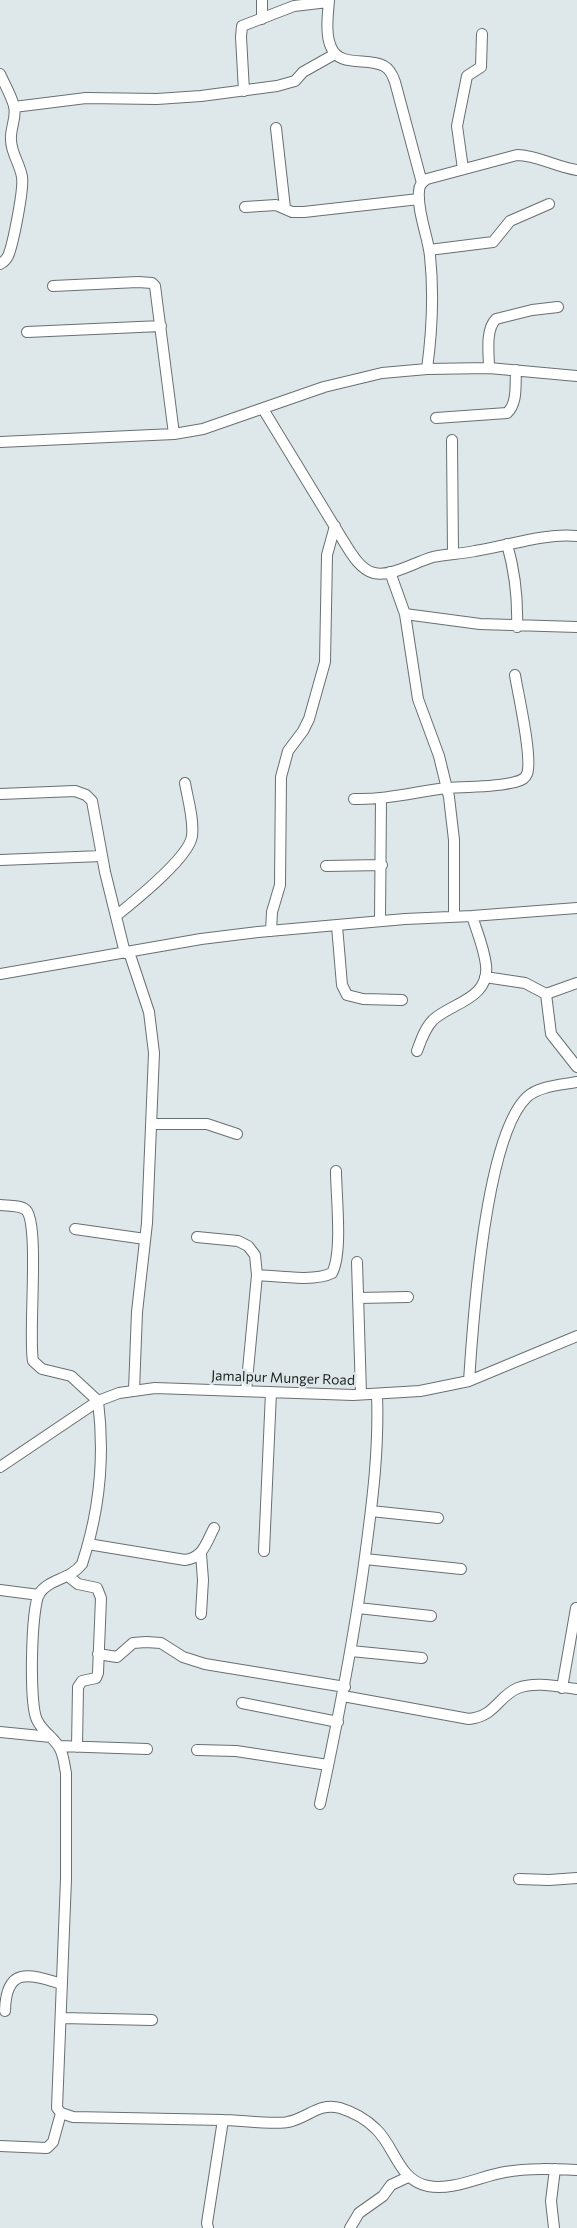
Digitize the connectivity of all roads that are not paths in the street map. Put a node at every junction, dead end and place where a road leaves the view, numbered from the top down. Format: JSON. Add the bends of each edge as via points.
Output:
{"nodes":[{"id":1,"x":262,"y":0,"type":"edge"},
{"id":2,"x":329,"y":1,"type":"edge"},
{"id":3,"x":262,"y":19,"type":"junction"},
{"id":4,"x":482,"y":34,"type":"dead end"},
{"id":5,"x":336,"y":54,"type":"junction"},
{"id":6,"x":0,"y":74,"type":"edge"},
{"id":7,"x":244,"y":91,"type":"junction"},
{"id":8,"x":4,"y":94,"type":"edge"},
{"id":9,"x":14,"y":107,"type":"junction"},
{"id":10,"x":276,"y":128,"type":"dead end"},
{"id":11,"x":463,"y":169,"type":"junction"},
{"id":12,"x":577,"y":170,"type":"edge"},
{"id":13,"x":422,"y":183,"type":"junction"},
{"id":14,"x":419,"y":199,"type":"junction"},
{"id":15,"x":549,"y":204,"type":"dead end"},
{"id":16,"x":245,"y":207,"type":"dead end"},
{"id":17,"x":285,"y":208,"type":"junction"},
{"id":18,"x":429,"y":250,"type":"junction"},
{"id":19,"x":0,"y":264,"type":"edge"},
{"id":20,"x":53,"y":286,"type":"dead end"},
{"id":21,"x":558,"y":307,"type":"dead end"},
{"id":22,"x":161,"y":326,"type":"junction"},
{"id":23,"x":27,"y":332,"type":"dead end"},
{"id":24,"x":489,"y":368,"type":"junction"},
{"id":25,"x":426,"y":369,"type":"junction"},
{"id":26,"x":516,"y":370,"type":"junction"},
{"id":27,"x":577,"y":376,"type":"edge"},
{"id":28,"x":263,"y":408,"type":"junction"},
{"id":29,"x":436,"y":418,"type":"dead end"},
{"id":30,"x":174,"y":434,"type":"junction"},
{"id":31,"x":452,"y":440,"type":"dead end"},
{"id":32,"x":0,"y":442,"type":"edge"},
{"id":33,"x":335,"y":526,"type":"junction"},
{"id":34,"x":577,"y":536,"type":"edge"},
{"id":35,"x":508,"y":544,"type":"junction"},
{"id":36,"x":454,"y":554,"type":"junction"},
{"id":37,"x":390,"y":572,"type":"junction"},
{"id":38,"x":405,"y":614,"type":"junction"},
{"id":39,"x":517,"y":627,"type":"junction"},
{"id":40,"x":577,"y":627,"type":"edge"},
{"id":41,"x":516,"y":675,"type":"dead end"},
{"id":42,"x":185,"y":783,"type":"dead end"},
{"id":43,"x":447,"y":788,"type":"junction"},
{"id":44,"x":0,"y":794,"type":"edge"},
{"id":45,"x":381,"y":798,"type":"junction"},
{"id":46,"x":354,"y":799,"type":"dead end"},
{"id":47,"x":102,"y":856,"type":"junction"},
{"id":48,"x":0,"y":860,"type":"edge"},
{"id":49,"x":382,"y":865,"type":"junction"},
{"id":50,"x":326,"y":866,"type":"dead end"},
{"id":51,"x":577,"y":908,"type":"edge"},
{"id":52,"x":116,"y":916,"type":"junction"},
{"id":53,"x":454,"y":916,"type":"junction"},
{"id":54,"x":472,"y":916,"type":"junction"},
{"id":55,"x":380,"y":921,"type":"junction"},
{"id":56,"x":337,"y":926,"type":"junction"},
{"id":57,"x":271,"y":931,"type":"junction"},
{"id":58,"x":127,"y":953,"type":"junction"},
{"id":59,"x":0,"y":974,"type":"edge"},
{"id":60,"x":485,"y":977,"type":"junction"},
{"id":61,"x":577,"y":983,"type":"edge"},
{"id":62,"x":546,"y":994,"type":"junction"},
{"id":63,"x":402,"y":1000,"type":"dead end"},
{"id":64,"x":417,"y":1051,"type":"dead end"},
{"id":65,"x":577,"y":1067,"type":"edge"},
{"id":66,"x":577,"y":1082,"type":"edge"},
{"id":67,"x":152,"y":1124,"type":"junction"},
{"id":68,"x":237,"y":1134,"type":"dead end"},
{"id":69,"x":336,"y":1171,"type":"dead end"},
{"id":70,"x":0,"y":1205,"type":"edge"},
{"id":71,"x":75,"y":1230,"type":"dead end"},
{"id":72,"x":197,"y":1237,"type":"dead end"},
{"id":73,"x":145,"y":1239,"type":"junction"},
{"id":74,"x":357,"y":1262,"type":"dead end"},
{"id":75,"x":257,"y":1275,"type":"junction"},
{"id":76,"x":408,"y":1296,"type":"dead end"},
{"id":77,"x":358,"y":1298,"type":"junction"},
{"id":78,"x":577,"y":1336,"type":"edge"},
{"id":79,"x":469,"y":1381,"type":"junction"},
{"id":80,"x":134,"y":1390,"type":"junction"},
{"id":81,"x":246,"y":1391,"type":"junction"},
{"id":82,"x":271,"y":1392,"type":"junction"},
{"id":83,"x":361,"y":1394,"type":"junction"},
{"id":84,"x":377,"y":1394,"type":"junction"},
{"id":85,"x":98,"y":1401,"type":"junction"},
{"id":86,"x":0,"y":1467,"type":"edge"},
{"id":87,"x":371,"y":1511,"type":"junction"},
{"id":88,"x":438,"y":1518,"type":"dead end"},
{"id":89,"x":214,"y":1528,"type":"dead end"},
{"id":90,"x":88,"y":1544,"type":"junction"},
{"id":91,"x":264,"y":1551,"type":"dead end"},
{"id":92,"x":201,"y":1554,"type":"junction"},
{"id":93,"x":365,"y":1559,"type":"junction"},
{"id":94,"x":461,"y":1570,"type":"dead end"},
{"id":95,"x":68,"y":1576,"type":"junction"},
{"id":96,"x":0,"y":1590,"type":"edge"},
{"id":97,"x":39,"y":1595,"type":"junction"},
{"id":98,"x":358,"y":1608,"type":"junction"},
{"id":99,"x":576,"y":1608,"type":"dead end"},
{"id":100,"x":201,"y":1614,"type":"dead end"},
{"id":101,"x":431,"y":1616,"type":"dead end"},
{"id":102,"x":351,"y":1651,"type":"junction"},
{"id":103,"x":98,"y":1654,"type":"junction"},
{"id":104,"x":422,"y":1658,"type":"dead end"},
{"id":105,"x":562,"y":1688,"type":"junction"},
{"id":106,"x":577,"y":1689,"type":"edge"},
{"id":107,"x":344,"y":1691,"type":"junction"},
{"id":108,"x":242,"y":1703,"type":"dead end"},
{"id":109,"x":338,"y":1722,"type":"junction"},
{"id":110,"x":0,"y":1732,"type":"edge"},
{"id":111,"x":51,"y":1737,"type":"junction"},
{"id":112,"x":59,"y":1746,"type":"junction"},
{"id":113,"x":77,"y":1747,"type":"junction"},
{"id":114,"x":147,"y":1749,"type":"dead end"},
{"id":115,"x":197,"y":1750,"type":"dead end"},
{"id":116,"x":328,"y":1766,"type":"junction"},
{"id":117,"x":320,"y":1804,"type":"dead end"},
{"id":118,"x":577,"y":1878,"type":"edge"},
{"id":119,"x":520,"y":1879,"type":"dead end"},
{"id":120,"x":62,"y":1984,"type":"junction"},
{"id":121,"x":5,"y":2011,"type":"dead end"},
{"id":122,"x":61,"y":2018,"type":"junction"},
{"id":123,"x":152,"y":2020,"type":"dead end"},
{"id":124,"x":61,"y":2113,"type":"junction"},
{"id":125,"x":223,"y":2120,"type":"junction"},
{"id":126,"x":0,"y":2146,"type":"edge"},
{"id":127,"x":555,"y":2169,"type":"junction"},
{"id":128,"x":577,"y":2170,"type":"edge"},
{"id":129,"x":408,"y":2177,"type":"junction"},
{"id":130,"x":208,"y":2228,"type":"edge"},
{"id":131,"x":350,"y":2228,"type":"edge"},
{"id":132,"x":554,"y":2228,"type":"edge"}],
"edges":[{"from":1,"to":3,"type":"street"},
{"from":2,"to":3,"type":"street","via":[[294,6]]},
{"from":2,"to":5,"type":"street","via":[[328,34],[330,47]]},
{"from":3,"to":7,"type":"street","via":[[246,23],[241,31]]},
{"from":4,"to":11,"type":"street","via":[[481,67],[467,76],[457,118]]},
{"from":5,"to":7,"type":"street","via":[[304,72],[295,81]]},
{"from":5,"to":13,"type":"street","via":[[342,59],[384,66],[391,73],[401,99]]},
{"from":6,"to":8,"type":"street"},
{"from":7,"to":9,"type":"street","via":[[157,99],[86,98]]},
{"from":8,"to":9,"type":"street"},
{"from":9,"to":19,"type":"street","via":[[10,140],[22,178],[22,189],[12,244],[5,261]]},
{"from":10,"to":17,"type":"street"},
{"from":11,"to":12,"type":"street","via":[[527,155]]},
{"from":11,"to":13,"type":"street"},
{"from":13,"to":14,"type":"street"},
{"from":14,"to":17,"type":"street","via":[[304,212]]},
{"from":14,"to":18,"type":"street"},
{"from":15,"to":18,"type":"street","via":[[510,221],[493,242]]},
{"from":16,"to":17,"type":"street","via":[[270,204]]},
{"from":18,"to":25,"type":"street","via":[[432,304]]},
{"from":20,"to":22,"type":"street","via":[[152,283]]},
{"from":21,"to":24,"type":"street","via":[[532,310],[492,323]]},
{"from":22,"to":23,"type":"street"},
{"from":22,"to":30,"type":"street"},
{"from":24,"to":25,"type":"street"},
{"from":24,"to":26,"type":"street"},
{"from":25,"to":28,"type":"street","via":[[346,380]]},
{"from":26,"to":27,"type":"street"},
{"from":26,"to":29,"type":"street","via":[[514,402],[507,413]]},
{"from":28,"to":30,"type":"street","via":[[203,429]]},
{"from":28,"to":33,"type":"street"},
{"from":30,"to":32,"type":"street"},
{"from":31,"to":36,"type":"street"},
{"from":33,"to":37,"type":"street","via":[[354,557],[367,570]]},
{"from":33,"to":57,"type":"street","via":[[327,555],[324,662],[309,719],[288,751],[281,777],[280,885],[272,912]]},
{"from":34,"to":35,"type":"street","via":[[547,536]]},
{"from":35,"to":36,"type":"street"},
{"from":35,"to":39,"type":"street","via":[[518,595]]},
{"from":36,"to":37,"type":"street","via":[[422,560]]},
{"from":37,"to":38,"type":"street"},
{"from":38,"to":39,"type":"street"},
{"from":38,"to":43,"type":"street","via":[[418,699]]},
{"from":39,"to":40,"type":"street"},
{"from":41,"to":43,"type":"street","via":[[526,740],[526,775],[518,782],[507,784]]},
{"from":42,"to":52,"type":"street","via":[[192,829],[188,846],[154,884]]},
{"from":43,"to":45,"type":"street"},
{"from":43,"to":53,"type":"street","via":[[454,840]]},
{"from":44,"to":47,"type":"street","via":[[81,792],[94,808]]},
{"from":45,"to":46,"type":"street"},
{"from":45,"to":49,"type":"street"},
{"from":47,"to":48,"type":"street"},
{"from":47,"to":52,"type":"street"},
{"from":49,"to":50,"type":"street"},
{"from":49,"to":55,"type":"street"},
{"from":51,"to":54,"type":"street"},
{"from":52,"to":58,"type":"street"},
{"from":53,"to":54,"type":"street"},
{"from":53,"to":55,"type":"street"},
{"from":54,"to":60,"type":"street","via":[[486,966]]},
{"from":55,"to":56,"type":"street"},
{"from":56,"to":57,"type":"street"},
{"from":56,"to":63,"type":"street","via":[[342,985],[347,995],[363,999]]},
{"from":57,"to":58,"type":"street","via":[[201,939]]},
{"from":58,"to":59,"type":"street"},
{"from":58,"to":67,"type":"street","via":[[150,1012],[153,1032]]},
{"from":60,"to":62,"type":"street","via":[[525,983]]},
{"from":60,"to":64,"type":"street","via":[[472,996],[432,1021]]},
{"from":61,"to":62,"type":"street"},
{"from":62,"to":65,"type":"street","via":[[551,1034]]},
{"from":66,"to":79,"type":"street","via":[[529,1095],[514,1112],[506,1131],[488,1208],[473,1316]]},
{"from":67,"to":68,"type":"street","via":[[207,1124]]},
{"from":67,"to":73,"type":"street"},
{"from":69,"to":75,"type":"street","via":[[338,1246],[332,1273],[314,1277]]},
{"from":70,"to":85,"type":"street","via":[[22,1207],[29,1214],[33,1361],[42,1369],[71,1376]]},
{"from":71,"to":73,"type":"street"},
{"from":72,"to":75,"type":"street","via":[[222,1238],[248,1246],[255,1255]]},
{"from":73,"to":80,"type":"street"},
{"from":74,"to":77,"type":"street"},
{"from":75,"to":81,"type":"street"},
{"from":76,"to":77,"type":"street"},
{"from":77,"to":83,"type":"street"},
{"from":78,"to":79,"type":"street","name":"Jamalpur Munger Road"},
{"from":79,"to":84,"type":"street","name":"Jamalpur Munger Road","via":[[420,1391]]},
{"from":80,"to":81,"type":"street","name":"Jamalpur Munger Road"},
{"from":80,"to":85,"type":"street","name":"Jamalpur Munger Road"},
{"from":81,"to":82,"type":"street","name":"Jamalpur Munger Road"},
{"from":82,"to":83,"type":"street","name":"Jamalpur Munger Road"},
{"from":82,"to":91,"type":"street"},
{"from":83,"to":84,"type":"street","name":"Jamalpur Munger Road"},
{"from":84,"to":87,"type":"street","via":[[377,1460]]},
{"from":85,"to":86,"type":"street","name":"Jamalpur Munger Road"},
{"from":85,"to":90,"type":"street","via":[[103,1443],[98,1500]]},
{"from":87,"to":88,"type":"street"},
{"from":87,"to":93,"type":"street"},
{"from":89,"to":92,"type":"street"},
{"from":90,"to":92,"type":"street","via":[[186,1560]]},
{"from":90,"to":95,"type":"street","via":[[82,1564]]},
{"from":92,"to":100,"type":"street"},
{"from":93,"to":94,"type":"street"},
{"from":93,"to":98,"type":"street"},
{"from":95,"to":97,"type":"street","via":[[48,1585]]},
{"from":95,"to":103,"type":"street","via":[[78,1584],[99,1590]]},
{"from":96,"to":97,"type":"street"},
{"from":97,"to":111,"type":"street","via":[[32,1673],[33,1708],[36,1719]]},
{"from":98,"to":101,"type":"street"},
{"from":98,"to":102,"type":"street"},
{"from":99,"to":105,"type":"street"},
{"from":102,"to":104,"type":"street"},
{"from":102,"to":107,"type":"street"},
{"from":103,"to":107,"type":"street","via":[[117,1657],[133,1643],[162,1644],[183,1657],[205,1664]]},
{"from":103,"to":113,"type":"street","via":[[97,1676],[82,1681],[78,1687]]},
{"from":105,"to":106,"type":"street"},
{"from":105,"to":107,"type":"street","via":[[519,1688],[484,1715],[469,1719]]},
{"from":107,"to":109,"type":"street"},
{"from":108,"to":109,"type":"street"},
{"from":109,"to":116,"type":"street"},
{"from":110,"to":111,"type":"street"},
{"from":111,"to":112,"type":"street"},
{"from":112,"to":113,"type":"street"},
{"from":112,"to":120,"type":"street","via":[[66,1773]]},
{"from":113,"to":114,"type":"street"},
{"from":115,"to":116,"type":"street","via":[[236,1752]]},
{"from":116,"to":117,"type":"street"},
{"from":118,"to":119,"type":"street"},
{"from":120,"to":121,"type":"street","via":[[20,1976],[9,1987]]},
{"from":120,"to":122,"type":"street"},
{"from":122,"to":123,"type":"street"},
{"from":122,"to":124,"type":"street","via":[[56,2102]]},
{"from":124,"to":125,"type":"street","via":[[73,2117]]},
{"from":124,"to":126,"type":"street","via":[[53,2142],[47,2148]]},
{"from":125,"to":129,"type":"street","via":[[286,2123],[318,2108],[340,2108],[377,2130]]},
{"from":125,"to":130,"type":"street"},
{"from":127,"to":128,"type":"street"},
{"from":127,"to":129,"type":"street","via":[[523,2169],[436,2187]]},
{"from":127,"to":132,"type":"street","via":[[551,2201]]},
{"from":129,"to":131,"type":"street","via":[[391,2186],[359,2213]]}]}
